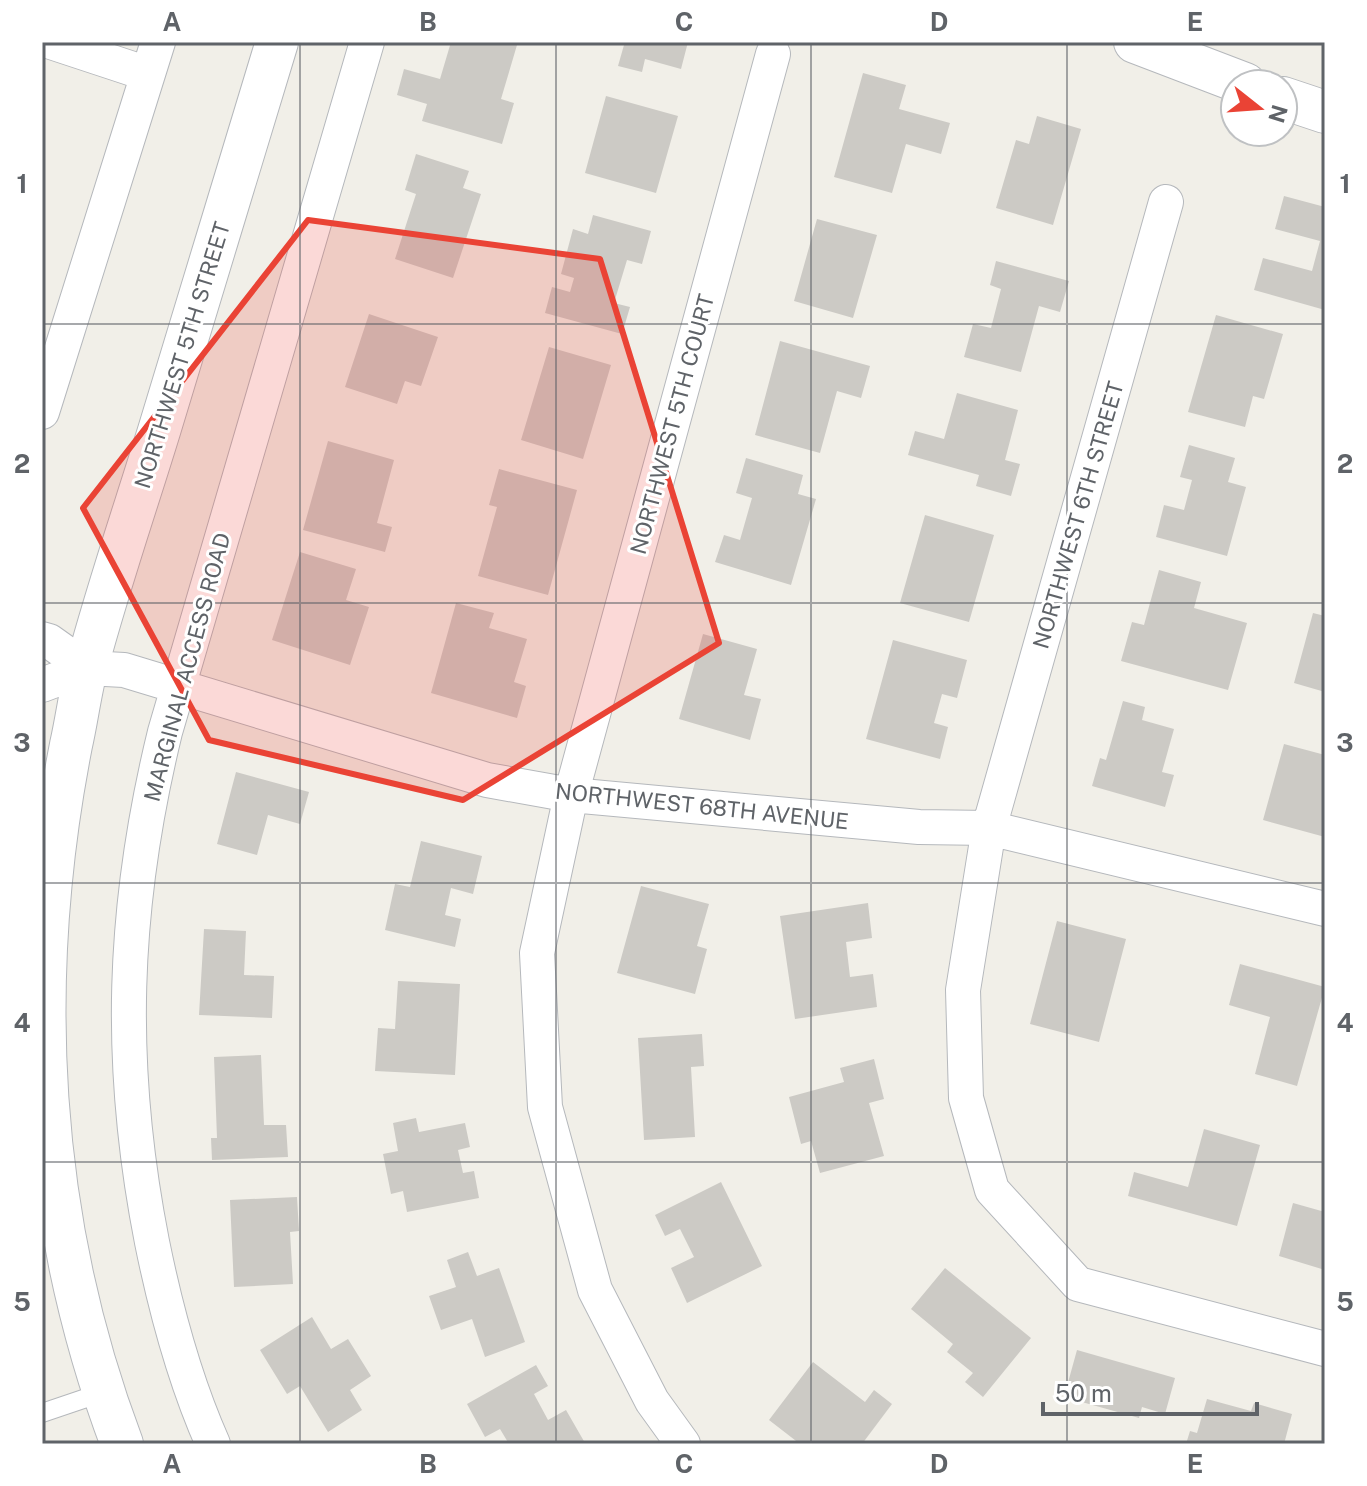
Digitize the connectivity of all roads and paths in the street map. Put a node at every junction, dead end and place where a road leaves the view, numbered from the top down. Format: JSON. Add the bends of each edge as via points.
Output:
{"nodes":[{"id":1,"x":51,"y":42,"type":"edge"},
{"id":2,"x":277,"y":42,"type":"edge"},
{"id":3,"x":367,"y":42,"type":"edge"},
{"id":4,"x":1135,"y":42,"type":"edge"},
{"id":5,"x":773,"y":54,"type":"dead end"},
{"id":6,"x":153,"y":58,"type":"edge"},
{"id":7,"x":1219,"y":74,"type":"edge"},
{"id":8,"x":1299,"y":103,"type":"edge"},
{"id":9,"x":1325,"y":112,"type":"edge"},
{"id":10,"x":1166,"y":202,"type":"dead end"},
{"id":11,"x":42,"y":412,"type":"edge"},
{"id":12,"x":42,"y":639,"type":"edge"},
{"id":13,"x":87,"y":668,"type":"junction"},
{"id":14,"x":42,"y":685,"type":"edge"},
{"id":15,"x":178,"y":685,"type":"junction"},
{"id":16,"x":571,"y":795,"type":"junction"},
{"id":17,"x":989,"y":828,"type":"junction"},
{"id":18,"x":1325,"y":909,"type":"edge"},
{"id":19,"x":1325,"y":1349,"type":"edge"},
{"id":20,"x":104,"y":1392,"type":"junction"},
{"id":21,"x":42,"y":1413,"type":"edge"},
{"id":22,"x":122,"y":1444,"type":"edge"},
{"id":23,"x":213,"y":1444,"type":"edge"},
{"id":24,"x":683,"y":1444,"type":"edge"}],
"edges":[{"from":1,"to":6,"type":"street"},
{"from":2,"to":13,"type":"street","name":"NORTHWEST 5TH STREET"},
{"from":3,"to":15,"type":"street","name":"MARGINAL ACCESS ROAD"},
{"from":4,"to":7,"type":"street"},
{"from":5,"to":16,"type":"street","name":"NORTHWEST 5TH COURT"},
{"from":6,"to":11,"type":"street"},
{"from":8,"to":9,"type":"street"},
{"from":10,"to":17,"type":"street","name":"NORTHWEST 6TH STREET"},
{"from":12,"to":13,"type":"street"},
{"from":13,"to":14,"type":"street","name":"NORTHWEST 68TH AVENUE"},
{"from":13,"to":15,"type":"street","name":"NORTHWEST 68TH AVENUE","via":[[124,670]]},
{"from":13,"to":20,"type":"street","name":"NORTHWEST 5TH STREET","via":[[61,804],[46,918],[43,994],[51,1160],[63,1236]]},
{"from":15,"to":16,"type":"street","name":"NORTHWEST 68TH AVENUE","via":[[487,780]]},
{"from":15,"to":23,"type":"street","name":"MARGINAL ACCESS ROAD","via":[[153,779],[132,917],[128,1067],[157,1269],[176,1345]]},
{"from":16,"to":17,"type":"street","name":"NORTHWEST 68TH AVENUE","via":[[919,827]]},
{"from":16,"to":24,"type":"street","name":"NORTHWEST 5TH COURT","via":[[537,953],[545,1107],[595,1290],[652,1401]]},
{"from":17,"to":18,"type":"street","name":"NORTHWEST 68TH AVENUE"},
{"from":17,"to":19,"type":"street","name":"NORTHWEST 6TH STREET","via":[[963,990],[966,1098],[992,1190],[1078,1284]]},
{"from":20,"to":21,"type":"lane"},
{"from":20,"to":22,"type":"street","name":"NORTHWEST 5TH STREET"}]}
